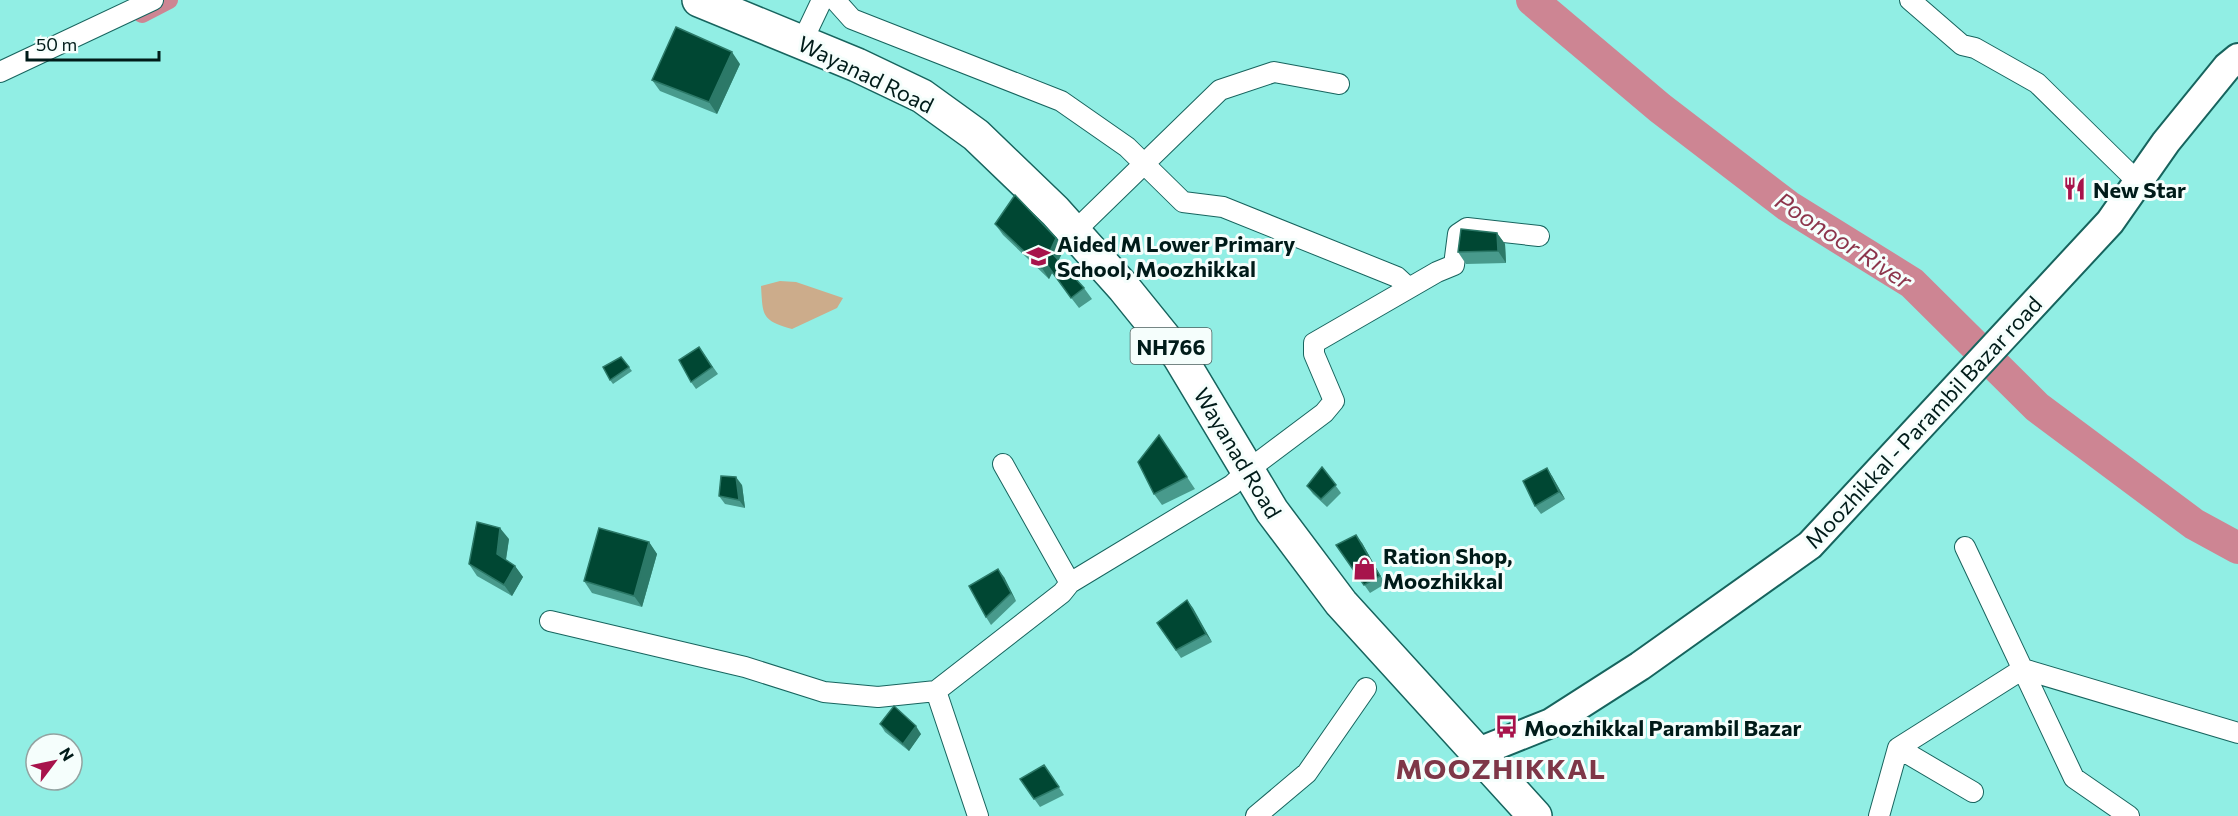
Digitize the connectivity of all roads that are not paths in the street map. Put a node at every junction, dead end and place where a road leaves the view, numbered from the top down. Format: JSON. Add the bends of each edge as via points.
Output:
{"nodes":[{"id":1,"x":153,"y":0,"type":"edge"},
{"id":2,"x":699,"y":0,"type":"edge"},
{"id":3,"x":822,"y":0,"type":"edge"},
{"id":4,"x":835,"y":0,"type":"edge"},
{"id":5,"x":1910,"y":0,"type":"edge"},
{"id":6,"x":802,"y":42,"type":"junction"},
{"id":7,"x":2238,"y":58,"type":"edge"},
{"id":8,"x":0,"y":72,"type":"edge"},
{"id":9,"x":1339,"y":84,"type":"dead end"},
{"id":10,"x":1146,"y":165,"type":"junction"},
{"id":11,"x":2138,"y":182,"type":"junction"},
{"id":12,"x":1074,"y":232,"type":"junction"},
{"id":13,"x":1539,"y":236,"type":"dead end"},
{"id":14,"x":1409,"y":288,"type":"junction"},
{"id":15,"x":1003,"y":464,"type":"dead end"},
{"id":16,"x":1248,"y":470,"type":"junction"},
{"id":17,"x":1965,"y":547,"type":"dead end"},
{"id":18,"x":1070,"y":583,"type":"junction"},
{"id":19,"x":550,"y":621,"type":"dead end"},
{"id":20,"x":2023,"y":669,"type":"junction"},
{"id":21,"x":1366,"y":688,"type":"dead end"},
{"id":22,"x":936,"y":691,"type":"junction"},
{"id":23,"x":2238,"y":734,"type":"edge"},
{"id":24,"x":1898,"y":748,"type":"junction"},
{"id":25,"x":1476,"y":753,"type":"junction"},
{"id":26,"x":1973,"y":792,"type":"dead end"},
{"id":27,"x":978,"y":816,"type":"edge"},
{"id":28,"x":1256,"y":816,"type":"edge"},
{"id":29,"x":1535,"y":816,"type":"edge"},
{"id":30,"x":1879,"y":816,"type":"edge"},
{"id":31,"x":2129,"y":816,"type":"edge"}],
"edges":[{"from":1,"to":8,"type":"street"},
{"from":2,"to":6,"type":"highway","name":"Wayanad Road","number":"NH766"},
{"from":3,"to":6,"type":"street"},
{"from":4,"to":10,"type":"street","via":[[852,19],[1062,101]]},
{"from":5,"to":11,"type":"street","via":[[1962,45],[1975,48],[2037,83]]},
{"from":6,"to":12,"type":"highway","name":"Wayanad Road","number":"NH766","via":[[922,96],[975,135]]},
{"from":7,"to":11,"type":"main road","name":"Moozhikkal - Parambil Bazar road","via":[[2166,142]]},
{"from":9,"to":10,"type":"street","via":[[1274,72],[1220,90]]},
{"from":10,"to":12,"type":"street"},
{"from":10,"to":14,"type":"street","via":[[1183,202],[1223,207],[1397,278]]},
{"from":11,"to":25,"type":"main road","name":"Moozhikkal - Parambil Bazar road","via":[[2110,222],[1810,545],[1640,666],[1551,723]]},
{"from":12,"to":16,"type":"highway","name":"Wayanad Road","number":"NH766","via":[[1179,356]]},
{"from":13,"to":14,"type":"street","via":[[1467,228],[1458,234],[1454,265]]},
{"from":14,"to":16,"type":"street","via":[[1314,343],[1314,354],[1334,401],[1324,413]]},
{"from":15,"to":18,"type":"street"},
{"from":16,"to":18,"type":"street","via":[[1232,485]]},
{"from":16,"to":25,"type":"highway","name":"Wayanad Road","number":"NH766","via":[[1272,511],[1341,603]]},
{"from":17,"to":20,"type":"street"},
{"from":18,"to":22,"type":"street"},
{"from":19,"to":22,"type":"street","via":[[745,667],[824,692],[878,697]]},
{"from":20,"to":23,"type":"street"},
{"from":20,"to":24,"type":"street"},
{"from":20,"to":31,"type":"street","via":[[2074,778]]},
{"from":21,"to":28,"type":"street","via":[[1307,773]]},
{"from":22,"to":27,"type":"street"},
{"from":24,"to":26,"type":"street"},
{"from":24,"to":30,"type":"street"},
{"from":25,"to":29,"type":"highway","name":"Wayanad Road","number":"NH766"}]}
